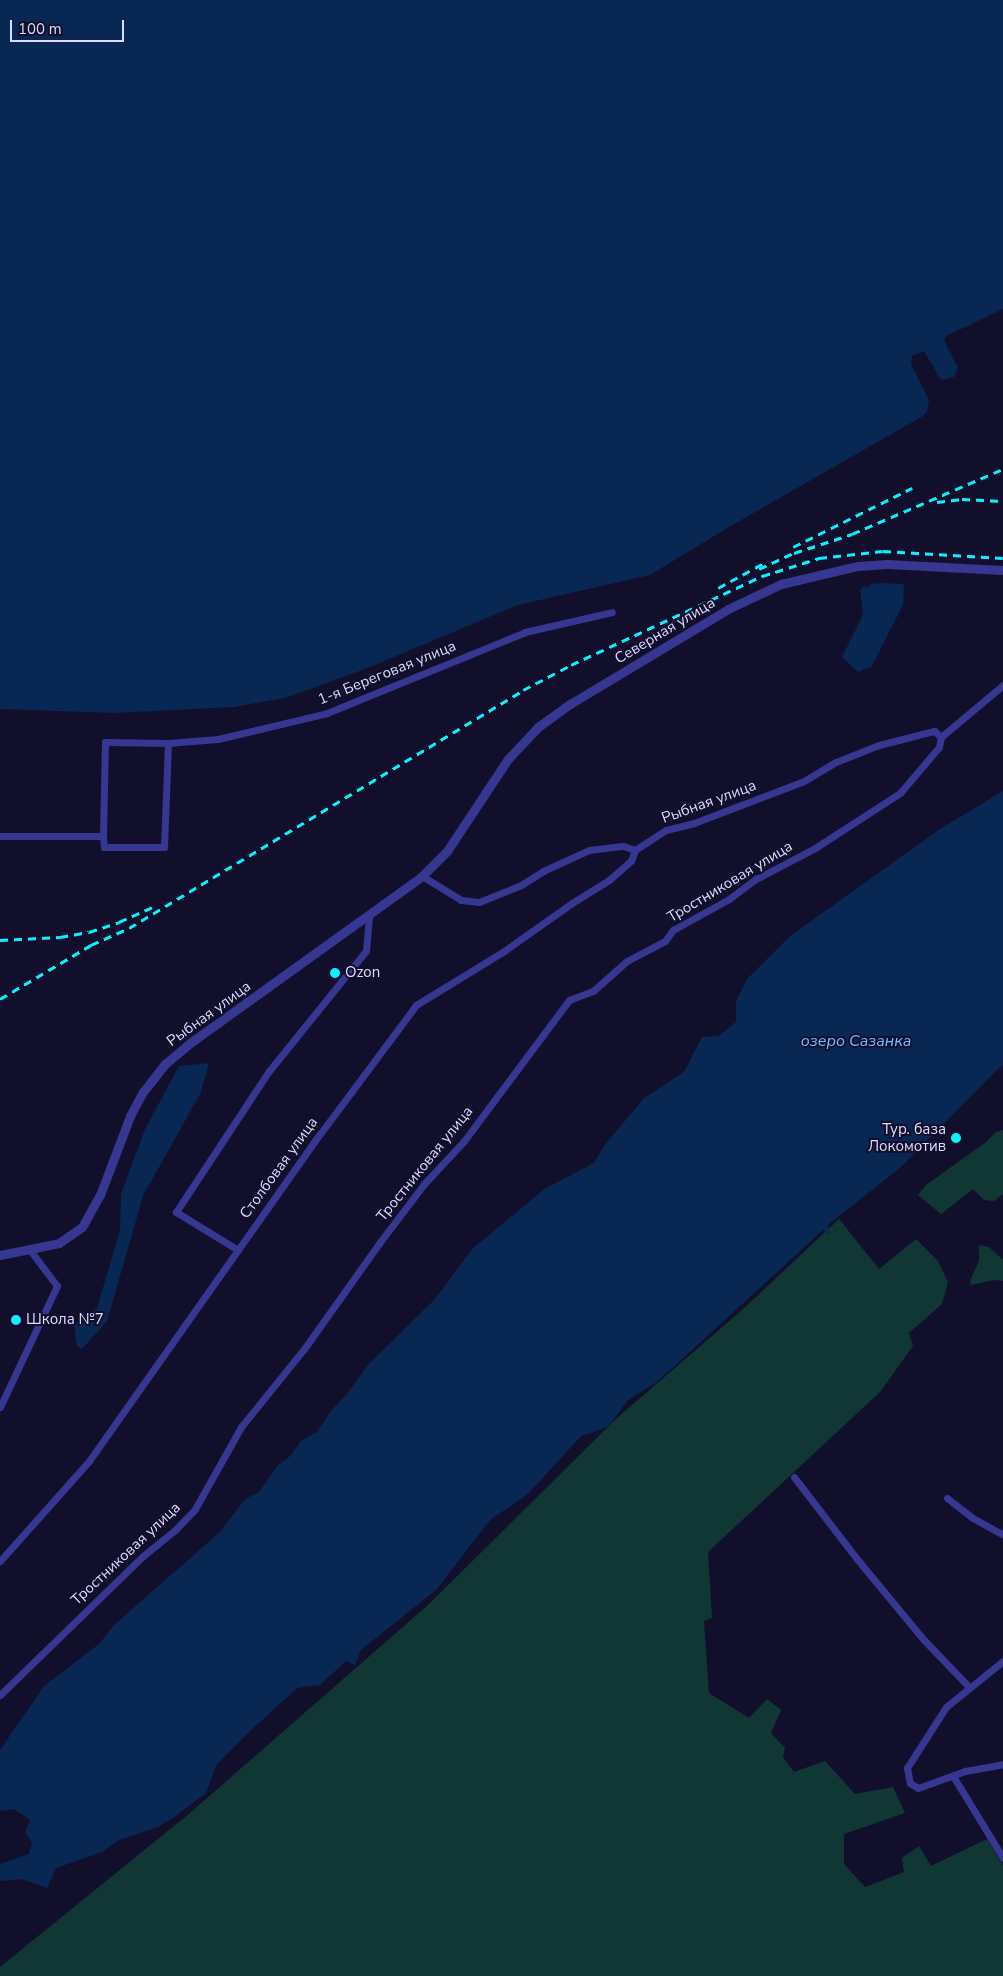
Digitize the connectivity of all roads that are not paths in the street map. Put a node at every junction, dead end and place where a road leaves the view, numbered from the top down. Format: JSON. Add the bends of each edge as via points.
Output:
{"nodes":[{"id":1,"x":1003,"y":570,"type":"edge"},
{"id":2,"x":612,"y":612,"type":"dead end"},
{"id":3,"x":1003,"y":685,"type":"edge"},
{"id":4,"x":941,"y":737,"type":"junction"},
{"id":5,"x":168,"y":743,"type":"junction"},
{"id":6,"x":0,"y":836,"type":"edge"},
{"id":7,"x":103,"y":836,"type":"junction"},
{"id":8,"x":635,"y":850,"type":"junction"},
{"id":9,"x":422,"y":876,"type":"junction"},
{"id":10,"x":369,"y":916,"type":"junction"},
{"id":11,"x":30,"y":1250,"type":"junction"},
{"id":12,"x":238,"y":1250,"type":"junction"},
{"id":13,"x":0,"y":1255,"type":"edge"},
{"id":14,"x":0,"y":1407,"type":"edge"},
{"id":15,"x":794,"y":1477,"type":"dead end"},
{"id":16,"x":947,"y":1498,"type":"dead end"},
{"id":17,"x":1003,"y":1535,"type":"edge"},
{"id":18,"x":0,"y":1561,"type":"edge"},
{"id":19,"x":1003,"y":1661,"type":"edge"},
{"id":20,"x":970,"y":1688,"type":"junction"},
{"id":21,"x":0,"y":1695,"type":"edge"},
{"id":22,"x":1003,"y":1764,"type":"edge"},
{"id":23,"x":953,"y":1776,"type":"junction"},
{"id":24,"x":1003,"y":1858,"type":"edge"}],
"edges":[{"from":1,"to":9,"type":"street","name":"Северная улица","via":[[887,564],[858,566],[781,584],[728,610],[570,704],[538,727],[491,781],[447,851]]},
{"from":2,"to":5,"type":"street","name":"1-я Береговая улица","via":[[525,632],[327,713],[241,735]]},
{"from":3,"to":4,"type":"street"},
{"from":4,"to":8,"type":"street","name":"Рыбная улица","via":[[934,731],[879,745],[836,762],[804,781],[694,823],[666,830]]},
{"from":4,"to":21,"type":"street","name":"Тростниковая улица","via":[[939,747],[900,793],[815,848],[756,879],[729,899],[673,930],[666,941],[627,961],[593,991],[568,1000],[464,1141],[424,1184],[304,1349],[241,1427],[195,1509]]},
{"from":5,"to":7,"type":"street","name":"1-я Береговая улица","via":[[105,742]]},
{"from":5,"to":7,"type":"street","via":[[164,847],[104,847]]},
{"from":6,"to":7,"type":"street"},
{"from":8,"to":9,"type":"street","via":[[607,846],[588,850],[543,871],[521,886],[479,902],[461,900]]},
{"from":8,"to":12,"type":"street","name":"Столбовая улица","via":[[631,861],[609,880],[504,951],[416,1005]]},
{"from":9,"to":10,"type":"street","name":"Рыбная улица"},
{"from":10,"to":11,"type":"street","name":"Рыбная улица","via":[[165,1064],[143,1092],[130,1116],[100,1195],[82,1227],[59,1243]]},
{"from":10,"to":12,"type":"street","via":[[366,951],[269,1071],[176,1212]]},
{"from":11,"to":13,"type":"street","name":"Рыбная улица"},
{"from":11,"to":14,"type":"street","via":[[58,1286]]},
{"from":12,"to":18,"type":"street","name":"Столбовая улица","via":[[89,1461]]},
{"from":15,"to":20,"type":"street","via":[[918,1633]]},
{"from":16,"to":17,"type":"street","via":[[971,1517]]},
{"from":19,"to":20,"type":"street"},
{"from":20,"to":23,"type":"street","via":[[946,1707],[906,1768],[910,1783],[918,1788]]},
{"from":22,"to":23,"type":"street"},
{"from":23,"to":24,"type":"street"}]}
